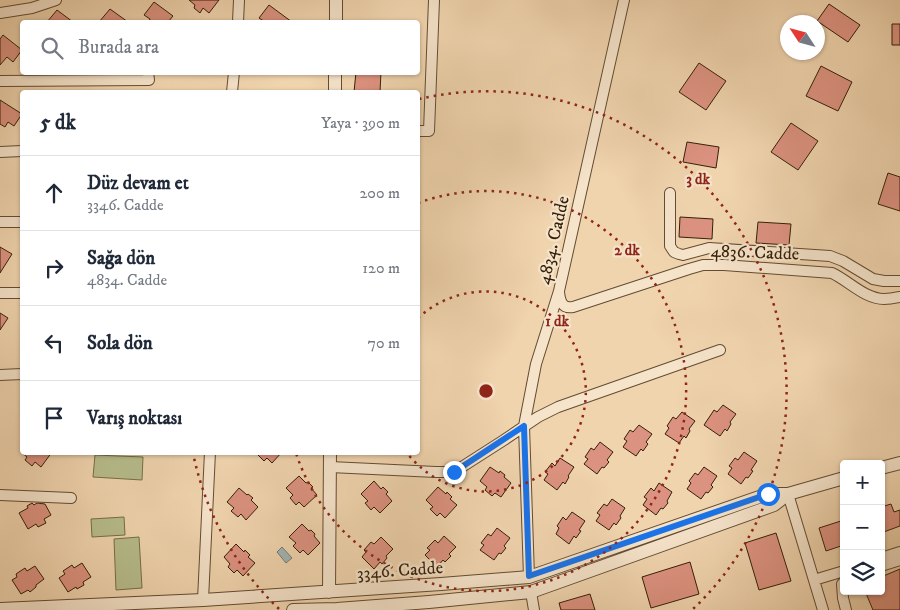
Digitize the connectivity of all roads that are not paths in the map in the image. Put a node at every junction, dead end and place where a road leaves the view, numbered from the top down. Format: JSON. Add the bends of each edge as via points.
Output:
{"nodes":[{"id":1,"x":56,"y":0,"type":"edge"},
{"id":2,"x":239,"y":0,"type":"edge"},
{"id":3,"x":336,"y":0,"type":"edge"},
{"id":4,"x":434,"y":0,"type":"edge"},
{"id":5,"x":624,"y":0,"type":"edge"},
{"id":6,"x":0,"y":13,"type":"edge"},
{"id":7,"x":238,"y":20,"type":"edge"},
{"id":8,"x":336,"y":20,"type":"edge"},
{"id":9,"x":148,"y":75,"type":"edge"},
{"id":10,"x":234,"y":75,"type":"edge"},
{"id":11,"x":335,"y":75,"type":"edge"},
{"id":12,"x":37,"y":77,"type":"edge"},
{"id":13,"x":0,"y":81,"type":"edge"},
{"id":14,"x":232,"y":90,"type":"edge"},
{"id":15,"x":335,"y":90,"type":"edge"},
{"id":16,"x":420,"y":131,"type":"edge"},
{"id":17,"x":20,"y":151,"type":"edge"},
{"id":18,"x":0,"y":152,"type":"edge"},
{"id":19,"x":670,"y":193,"type":"dead end"},
{"id":20,"x":0,"y":222,"type":"edge"},
{"id":21,"x":20,"y":222,"type":"edge"},
{"id":22,"x":900,"y":281,"type":"edge"},
{"id":23,"x":559,"y":291,"type":"junction"},
{"id":24,"x":0,"y":293,"type":"edge"},
{"id":25,"x":20,"y":293,"type":"edge"},
{"id":26,"x":900,"y":297,"type":"edge"},
{"id":27,"x":720,"y":350,"type":"dead end"},
{"id":28,"x":20,"y":374,"type":"edge"},
{"id":29,"x":0,"y":375,"type":"edge"},
{"id":30,"x":524,"y":426,"type":"junction"},
{"id":31,"x":210,"y":455,"type":"edge"},
{"id":32,"x":330,"y":455,"type":"edge"},
{"id":33,"x":900,"y":463,"type":"edge"},
{"id":34,"x":330,"y":467,"type":"junction"},
{"id":35,"x":885,"y":467,"type":"edge"},
{"id":36,"x":840,"y":479,"type":"edge"},
{"id":37,"x":788,"y":494,"type":"junction"},
{"id":38,"x":0,"y":495,"type":"edge"},
{"id":39,"x":70,"y":498,"type":"dead end"},
{"id":40,"x":900,"y":552,"type":"edge"},
{"id":41,"x":885,"y":557,"type":"edge"},
{"id":42,"x":900,"y":560,"type":"edge"},
{"id":43,"x":885,"y":565,"type":"edge"},
{"id":44,"x":840,"y":571,"type":"edge"},
{"id":45,"x":529,"y":576,"type":"junction"},
{"id":46,"x":814,"y":580,"type":"junction"},
{"id":47,"x":330,"y":592,"type":"junction"},
{"id":48,"x":531,"y":592,"type":"junction"},
{"id":49,"x":843,"y":595,"type":"edge"},
{"id":50,"x":203,"y":605,"type":"edge"},
{"id":51,"x":0,"y":609,"type":"edge"},
{"id":52,"x":293,"y":610,"type":"edge"},
{"id":53,"x":534,"y":610,"type":"edge"},
{"id":54,"x":823,"y":610,"type":"edge"},
{"id":55,"x":846,"y":610,"type":"edge"}],
"edges":[{"from":1,"to":6,"type":"street"},
{"from":2,"to":7,"type":"street"},
{"from":3,"to":8,"type":"street"},
{"from":4,"to":16,"type":"street","via":[[429,131]]},
{"from":5,"to":23,"type":"street","name":"4834. Cadde"},
{"from":9,"to":12,"type":"street","via":[[149,80]]},
{"from":10,"to":14,"type":"street"},
{"from":11,"to":15,"type":"street"},
{"from":12,"to":13,"type":"street"},
{"from":17,"to":18,"type":"street"},
{"from":19,"to":22,"type":"street","via":[[670,246],[679,254],[709,248],[830,256],[873,279]]},
{"from":20,"to":21,"type":"street"},
{"from":23,"to":26,"type":"street","name":"4836. Cadde","via":[[560,300],[568,308],[703,265],[724,265],[832,273],[876,298]]},
{"from":23,"to":30,"type":"street","name":"4834. Cadde","via":[[536,364]]},
{"from":24,"to":25,"type":"street"},
{"from":27,"to":30,"type":"street","via":[[558,407]]},
{"from":28,"to":29,"type":"street"},
{"from":30,"to":34,"type":"street","via":[[454,472]]},
{"from":30,"to":45,"type":"street","name":"4834. Cadde"},
{"from":31,"to":50,"type":"street"},
{"from":32,"to":34,"type":"street"},
{"from":33,"to":35,"type":"street"},
{"from":34,"to":47,"type":"street"},
{"from":36,"to":37,"type":"street","name":"3346. Cadde"},
{"from":37,"to":45,"type":"street","name":"3346. Cadde","via":[[768,494]]},
{"from":37,"to":46,"type":"street"},
{"from":37,"to":48,"type":"street","name":"3346. Cadde","via":[[774,505]]},
{"from":38,"to":39,"type":"street"},
{"from":40,"to":41,"type":"street"},
{"from":42,"to":43,"type":"street"},
{"from":44,"to":46,"type":"street"},
{"from":45,"to":47,"type":"street","name":"3346. Cadde"},
{"from":45,"to":48,"type":"street"},
{"from":46,"to":54,"type":"street"},
{"from":47,"to":50,"type":"street","name":"3346. Cadde"},
{"from":48,"to":52,"type":"street","name":"3346. Cadde"},
{"from":48,"to":53,"type":"street"},
{"from":49,"to":55,"type":"street"},
{"from":50,"to":51,"type":"street","name":"3346. Cadde"}]}
